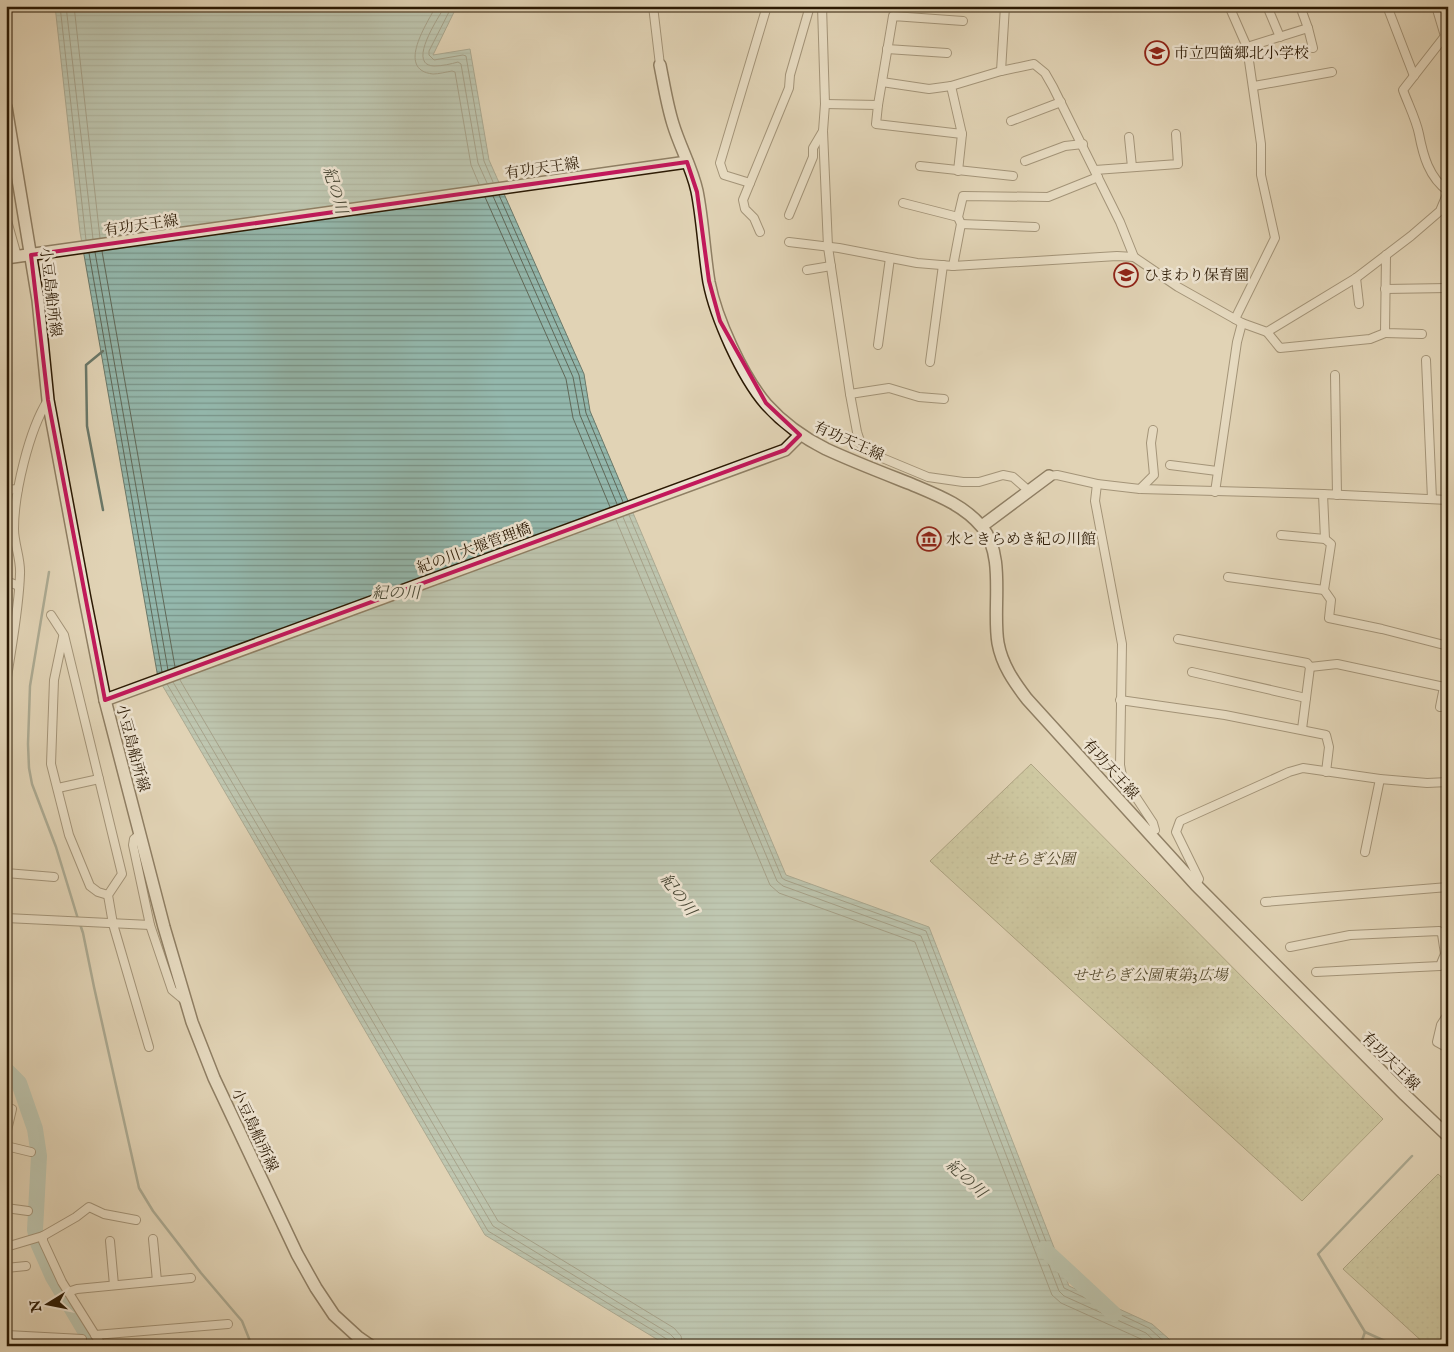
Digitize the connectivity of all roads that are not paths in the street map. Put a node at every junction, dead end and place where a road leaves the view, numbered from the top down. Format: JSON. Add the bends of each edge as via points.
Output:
{"nodes":[{"id":1,"x":653,"y":6,"type":"edge"},
{"id":2,"x":767,"y":6,"type":"edge"},
{"id":3,"x":810,"y":6,"type":"edge"},
{"id":4,"x":822,"y":6,"type":"edge"},
{"id":5,"x":1005,"y":6,"type":"edge"},
{"id":6,"x":1228,"y":6,"type":"edge"},
{"id":7,"x":1267,"y":6,"type":"edge"},
{"id":8,"x":1300,"y":6,"type":"edge"},
{"id":9,"x":1387,"y":6,"type":"edge"},
{"id":10,"x":1436,"y":6,"type":"edge"},
{"id":11,"x":964,"y":21,"type":"dead end"},
{"id":12,"x":1308,"y":28,"type":"junction"},
{"id":13,"x":1446,"y":36,"type":"edge"},
{"id":14,"x":1280,"y":37,"type":"junction"},
{"id":15,"x":1247,"y":47,"type":"junction"},
{"id":16,"x":1313,"y":48,"type":"dead end"},
{"id":17,"x":887,"y":49,"type":"junction"},
{"id":18,"x":947,"y":53,"type":"dead end"},
{"id":19,"x":660,"y":65,"type":"joint"},
{"id":20,"x":1001,"y":71,"type":"junction"},
{"id":21,"x":1332,"y":72,"type":"dead end"},
{"id":22,"x":1414,"y":76,"type":"junction"},
{"id":23,"x":882,"y":82,"type":"junction"},
{"id":24,"x":951,"y":86,"type":"junction"},
{"id":25,"x":1254,"y":86,"type":"junction"},
{"id":26,"x":1061,"y":102,"type":"junction"},
{"id":27,"x":825,"y":104,"type":"junction"},
{"id":28,"x":878,"y":105,"type":"junction"},
{"id":29,"x":6,"y":107,"type":"edge"},
{"id":30,"x":1011,"y":121,"type":"dead end"},
{"id":31,"x":823,"y":131,"type":"junction"},
{"id":32,"x":962,"y":134,"type":"junction"},
{"id":33,"x":1176,"y":134,"type":"dead end"},
{"id":34,"x":1130,"y":137,"type":"dead end"},
{"id":35,"x":1083,"y":144,"type":"junction"},
{"id":36,"x":1025,"y":161,"type":"dead end"},
{"id":37,"x":687,"y":162,"type":"junction"},
{"id":38,"x":920,"y":166,"type":"dead end"},
{"id":39,"x":1132,"y":167,"type":"junction"},
{"id":40,"x":958,"y":172,"type":"junction"},
{"id":41,"x":1097,"y":173,"type":"junction"},
{"id":42,"x":1013,"y":176,"type":"dead end"},
{"id":43,"x":750,"y":183,"type":"junction"},
{"id":44,"x":1448,"y":192,"type":"edge"},
{"id":45,"x":903,"y":203,"type":"dead end"},
{"id":46,"x":789,"y":215,"type":"dead end"},
{"id":47,"x":6,"y":218,"type":"edge"},
{"id":48,"x":960,"y":220,"type":"junction"},
{"id":49,"x":1035,"y":227,"type":"dead end"},
{"id":50,"x":760,"y":232,"type":"dead end"},
{"id":51,"x":789,"y":242,"type":"dead end"},
{"id":52,"x":828,"y":247,"type":"junction"},
{"id":53,"x":34,"y":255,"type":"junction"},
{"id":54,"x":1386,"y":255,"type":"junction"},
{"id":55,"x":12,"y":257,"type":"edge"},
{"id":56,"x":1134,"y":257,"type":"junction"},
{"id":57,"x":890,"y":258,"type":"junction"},
{"id":58,"x":943,"y":265,"type":"junction"},
{"id":59,"x":831,"y":266,"type":"junction"},
{"id":60,"x":953,"y":266,"type":"junction"},
{"id":61,"x":807,"y":270,"type":"dead end"},
{"id":62,"x":1356,"y":278,"type":"junction"},
{"id":63,"x":1448,"y":288,"type":"edge"},
{"id":64,"x":1385,"y":289,"type":"junction"},
{"id":65,"x":1359,"y":304,"type":"dead end"},
{"id":66,"x":1238,"y":321,"type":"junction"},
{"id":67,"x":1267,"y":332,"type":"junction"},
{"id":68,"x":1385,"y":333,"type":"junction"},
{"id":69,"x":1422,"y":334,"type":"dead end"},
{"id":70,"x":878,"y":345,"type":"dead end"},
{"id":71,"x":1426,"y":360,"type":"dead end"},
{"id":72,"x":930,"y":362,"type":"dead end"},
{"id":73,"x":1335,"y":375,"type":"dead end"},
{"id":74,"x":850,"y":394,"type":"junction"},
{"id":75,"x":944,"y":399,"type":"dead end"},
{"id":76,"x":48,"y":400,"type":"junction"},
{"id":77,"x":1153,"y":430,"type":"dead end"},
{"id":78,"x":800,"y":435,"type":"junction"},
{"id":79,"x":1170,"y":465,"type":"dead end"},
{"id":80,"x":1217,"y":471,"type":"junction"},
{"id":81,"x":1049,"y":476,"type":"joint"},
{"id":82,"x":1096,"y":484,"type":"junction"},
{"id":83,"x":18,"y":489,"type":"junction"},
{"id":84,"x":1140,"y":489,"type":"junction"},
{"id":85,"x":6,"y":490,"type":"edge"},
{"id":86,"x":1029,"y":491,"type":"junction"},
{"id":87,"x":1215,"y":492,"type":"junction"},
{"id":88,"x":1323,"y":494,"type":"junction"},
{"id":89,"x":1337,"y":495,"type":"junction"},
{"id":90,"x":1432,"y":499,"type":"junction"},
{"id":91,"x":1448,"y":500,"type":"edge"},
{"id":92,"x":982,"y":526,"type":"junction"},
{"id":93,"x":1281,"y":535,"type":"dead end"},
{"id":94,"x":1325,"y":539,"type":"junction"},
{"id":95,"x":1228,"y":577,"type":"dead end"},
{"id":96,"x":6,"y":581,"type":"edge"},
{"id":97,"x":19,"y":586,"type":"junction"},
{"id":98,"x":1324,"y":590,"type":"junction"},
{"id":99,"x":50,"y":615,"type":"dead end"},
{"id":100,"x":10,"y":634,"type":"edge"},
{"id":101,"x":64,"y":635,"type":"junction"},
{"id":102,"x":1178,"y":640,"type":"dead end"},
{"id":103,"x":1448,"y":646,"type":"edge"},
{"id":104,"x":1310,"y":667,"type":"junction"},
{"id":105,"x":7,"y":670,"type":"edge"},
{"id":106,"x":1192,"y":672,"type":"dead end"},
{"id":107,"x":6,"y":684,"type":"edge"},
{"id":108,"x":1306,"y":698,"type":"junction"},
{"id":109,"x":105,"y":700,"type":"junction"},
{"id":110,"x":1120,"y":700,"type":"junction"},
{"id":111,"x":1440,"y":707,"type":"dead end"},
{"id":112,"x":1302,"y":730,"type":"junction"},
{"id":113,"x":1326,"y":772,"type":"junction"},
{"id":114,"x":99,"y":779,"type":"junction"},
{"id":115,"x":1380,"y":779,"type":"junction"},
{"id":116,"x":1448,"y":782,"type":"edge"},
{"id":117,"x":58,"y":788,"type":"junction"},
{"id":118,"x":1155,"y":830,"type":"dead end"},
{"id":119,"x":140,"y":834,"type":"junction"},
{"id":120,"x":1365,"y":852,"type":"dead end"},
{"id":121,"x":6,"y":873,"type":"edge"},
{"id":122,"x":54,"y":877,"type":"dead end"},
{"id":123,"x":1196,"y":885,"type":"junction"},
{"id":124,"x":1448,"y":887,"type":"edge"},
{"id":125,"x":108,"y":895,"type":"junction"},
{"id":126,"x":1265,"y":902,"type":"dead end"},
{"id":127,"x":6,"y":918,"type":"edge"},
{"id":128,"x":113,"y":924,"type":"junction"},
{"id":129,"x":150,"y":925,"type":"junction"},
{"id":130,"x":1290,"y":947,"type":"dead end"},
{"id":131,"x":1446,"y":954,"type":"edge"},
{"id":132,"x":1316,"y":972,"type":"dead end"},
{"id":133,"x":186,"y":1001,"type":"junction"},
{"id":134,"x":1448,"y":1014,"type":"edge"},
{"id":135,"x":148,"y":1047,"type":"dead end"},
{"id":136,"x":1448,"y":1048,"type":"edge"},
{"id":137,"x":12,"y":1109,"type":"dead end"},
{"id":138,"x":6,"y":1135,"type":"edge"},
{"id":139,"x":1448,"y":1136,"type":"edge"},
{"id":140,"x":6,"y":1146,"type":"edge"},
{"id":141,"x":32,"y":1152,"type":"dead end"},
{"id":142,"x":6,"y":1208,"type":"edge"},
{"id":143,"x":28,"y":1210,"type":"dead end"},
{"id":144,"x":136,"y":1220,"type":"dead end"},
{"id":145,"x":38,"y":1238,"type":"junction"},
{"id":146,"x":153,"y":1239,"type":"dead end"},
{"id":147,"x":110,"y":1241,"type":"dead end"},
{"id":148,"x":6,"y":1247,"type":"edge"},
{"id":149,"x":26,"y":1266,"type":"dead end"},
{"id":150,"x":6,"y":1268,"type":"edge"},
{"id":151,"x":191,"y":1278,"type":"dead end"},
{"id":152,"x":157,"y":1281,"type":"junction"},
{"id":153,"x":114,"y":1285,"type":"junction"},
{"id":154,"x":68,"y":1292,"type":"junction"},
{"id":155,"x":228,"y":1324,"type":"dead end"},
{"id":156,"x":7,"y":1334,"type":"edge"},
{"id":157,"x":95,"y":1335,"type":"junction"},
{"id":158,"x":82,"y":1339,"type":"dead end"},
{"id":159,"x":12,"y":1346,"type":"edge"},
{"id":160,"x":102,"y":1346,"type":"edge"},
{"id":161,"x":370,"y":1346,"type":"edge"}],
"edges":[{"from":1,"to":19,"type":"street"},
{"from":2,"to":43,"type":"street","via":[[720,162],[724,175]]},
{"from":3,"to":43,"type":"street","via":[[789,88]]},
{"from":4,"to":27,"type":"street"},
{"from":5,"to":20,"type":"street"},
{"from":6,"to":15,"type":"street"},
{"from":7,"to":14,"type":"street"},
{"from":8,"to":12,"type":"street"},
{"from":9,"to":22,"type":"street"},
{"from":10,"to":13,"type":"street"},
{"from":11,"to":17,"type":"street","via":[[892,16]]},
{"from":12,"to":14,"type":"street"},
{"from":12,"to":16,"type":"street"},
{"from":13,"to":22,"type":"street"},
{"from":14,"to":15,"type":"street"},
{"from":15,"to":25,"type":"street"},
{"from":17,"to":18,"type":"street"},
{"from":17,"to":23,"type":"street"},
{"from":19,"to":37,"type":"main road","via":[[673,123]]},
{"from":20,"to":24,"type":"street"},
{"from":20,"to":26,"type":"street","via":[[1034,64],[1045,73]]},
{"from":21,"to":25,"type":"street"},
{"from":22,"to":44,"type":"street","via":[[1403,90],[1428,165],[1439,185]]},
{"from":23,"to":24,"type":"street","via":[[929,89]]},
{"from":23,"to":28,"type":"street"},
{"from":24,"to":32,"type":"street"},
{"from":25,"to":66,"type":"street","via":[[1261,175],[1275,238]]},
{"from":26,"to":30,"type":"street"},
{"from":26,"to":35,"type":"street"},
{"from":27,"to":28,"type":"street"},
{"from":27,"to":31,"type":"street"},
{"from":28,"to":32,"type":"street","via":[[876,124]]},
{"from":29,"to":53,"type":"main road","name":"小豆島船所線"},
{"from":31,"to":46,"type":"street"},
{"from":31,"to":52,"type":"street"},
{"from":32,"to":40,"type":"street"},
{"from":33,"to":39,"type":"street","via":[[1178,164]]},
{"from":34,"to":39,"type":"street"},
{"from":35,"to":36,"type":"street","via":[[1065,146]]},
{"from":35,"to":41,"type":"street"},
{"from":37,"to":53,"type":"main road","name":"有功天王線"},
{"from":37,"to":78,"type":"main road","name":"有功天王線","via":[[697,192],[709,281],[720,321],[766,404]]},
{"from":38,"to":40,"type":"street"},
{"from":39,"to":41,"type":"street"},
{"from":40,"to":42,"type":"street"},
{"from":41,"to":48,"type":"street","via":[[1048,197],[963,196]]},
{"from":41,"to":56,"type":"street"},
{"from":43,"to":50,"type":"street","via":[[743,200]]},
{"from":44,"to":54,"type":"street","via":[[1440,211]]},
{"from":45,"to":48,"type":"street"},
{"from":47,"to":55,"type":"street"},
{"from":48,"to":49,"type":"street"},
{"from":48,"to":60,"type":"street"},
{"from":51,"to":52,"type":"street"},
{"from":52,"to":57,"type":"street"},
{"from":52,"to":59,"type":"street"},
{"from":53,"to":55,"type":"main road","name":"有功天王線"},
{"from":53,"to":76,"type":"main road","name":"小豆島船所線"},
{"from":54,"to":62,"type":"street"},
{"from":54,"to":64,"type":"street"},
{"from":56,"to":60,"type":"street"},
{"from":56,"to":66,"type":"street"},
{"from":57,"to":58,"type":"street"},
{"from":57,"to":70,"type":"street"},
{"from":58,"to":60,"type":"street"},
{"from":58,"to":72,"type":"street"},
{"from":59,"to":61,"type":"street"},
{"from":59,"to":74,"type":"street"},
{"from":62,"to":65,"type":"street"},
{"from":62,"to":67,"type":"street"},
{"from":63,"to":64,"type":"street"},
{"from":64,"to":68,"type":"street"},
{"from":66,"to":67,"type":"street"},
{"from":66,"to":80,"type":"street"},
{"from":67,"to":68,"type":"street","via":[[1280,348],[1370,338]]},
{"from":68,"to":69,"type":"street"},
{"from":71,"to":90,"type":"street"},
{"from":73,"to":89,"type":"street"},
{"from":74,"to":75,"type":"street","via":[[889,388],[919,397]]},
{"from":74,"to":86,"type":"street","via":[[863,450],[928,477],[979,482],[1003,474],[1013,476]]},
{"from":76,"to":83,"type":"street","via":[[28,450]]},
{"from":76,"to":109,"type":"main road","name":"小豆島船所線"},
{"from":77,"to":84,"type":"street","via":[[1154,475]]},
{"from":78,"to":92,"type":"main road","name":"有功天王線","via":[[959,505]]},
{"from":78,"to":109,"type":"main road","name":"紀の川大堰管理橋","via":[[785,450]]},
{"from":79,"to":80,"type":"street"},
{"from":80,"to":87,"type":"street"},
{"from":81,"to":82,"type":"street"},
{"from":81,"to":86,"type":"main road"},
{"from":82,"to":84,"type":"street"},
{"from":82,"to":110,"type":"street","via":[[1095,501],[1122,644]]},
{"from":83,"to":85,"type":"street"},
{"from":83,"to":97,"type":"street","via":[[14,539]]},
{"from":84,"to":87,"type":"street"},
{"from":86,"to":92,"type":"main road"},
{"from":87,"to":88,"type":"street"},
{"from":88,"to":89,"type":"street"},
{"from":88,"to":94,"type":"street"},
{"from":89,"to":90,"type":"street"},
{"from":90,"to":91,"type":"street"},
{"from":92,"to":123,"type":"main road","name":"有功天王線","via":[[994,556],[998,644],[1013,680]]},
{"from":93,"to":94,"type":"street"},
{"from":94,"to":98,"type":"street","via":[[1331,544]]},
{"from":95,"to":98,"type":"street"},
{"from":96,"to":97,"type":"street"},
{"from":97,"to":100,"type":"street"},
{"from":98,"to":103,"type":"street","via":[[1331,600],[1329,618]]},
{"from":99,"to":101,"type":"street"},
{"from":100,"to":105,"type":"street"},
{"from":101,"to":114,"type":"street"},
{"from":101,"to":117,"type":"street","via":[[54,680],[51,764]]},
{"from":102,"to":104,"type":"street","via":[[1307,663]]},
{"from":104,"to":108,"type":"street"},
{"from":104,"to":111,"type":"street","via":[[1338,664],[1444,687]]},
{"from":105,"to":107,"type":"street"},
{"from":106,"to":108,"type":"street"},
{"from":108,"to":112,"type":"street"},
{"from":109,"to":119,"type":"main road","name":"小豆島船所線"},
{"from":110,"to":112,"type":"street"},
{"from":110,"to":118,"type":"street","via":[[1122,776]]},
{"from":112,"to":113,"type":"street","via":[[1326,735],[1329,747]]},
{"from":113,"to":115,"type":"street"},
{"from":113,"to":123,"type":"street","via":[[1303,768],[1289,772],[1180,821],[1176,832],[1199,879]]},
{"from":114,"to":117,"type":"street"},
{"from":114,"to":125,"type":"street","via":[[122,874]]},
{"from":115,"to":116,"type":"street"},
{"from":115,"to":120,"type":"street"},
{"from":117,"to":125,"type":"street","via":[[70,835],[90,886]]},
{"from":119,"to":129,"type":"street","via":[[132,845]]},
{"from":119,"to":133,"type":"main road","name":"小豆島船所線"},
{"from":121,"to":122,"type":"street"},
{"from":123,"to":139,"type":"main road","name":"有功天王線"},
{"from":124,"to":126,"type":"street"},
{"from":125,"to":128,"type":"street"},
{"from":127,"to":128,"type":"street"},
{"from":128,"to":129,"type":"street"},
{"from":128,"to":135,"type":"street"},
{"from":129,"to":133,"type":"street","via":[[172,990]]},
{"from":130,"to":131,"type":"street","via":[[1350,935],[1439,931]]},
{"from":131,"to":132,"type":"street","via":[[1440,966]]},
{"from":133,"to":161,"type":"main road","name":"小豆島船所線","via":[[214,1078],[297,1254],[334,1315]]},
{"from":134,"to":136,"type":"street","via":[[1437,1042]]},
{"from":137,"to":138,"type":"street"},
{"from":140,"to":141,"type":"street"},
{"from":142,"to":143,"type":"street"},
{"from":144,"to":145,"type":"street","via":[[104,1214],[88,1207]]},
{"from":145,"to":148,"type":"street"},
{"from":145,"to":154,"type":"street","via":[[47,1249]]},
{"from":146,"to":152,"type":"street"},
{"from":147,"to":153,"type":"street"},
{"from":149,"to":150,"type":"street"},
{"from":151,"to":152,"type":"street"},
{"from":152,"to":153,"type":"street"},
{"from":153,"to":154,"type":"street"},
{"from":154,"to":157,"type":"street"},
{"from":155,"to":157,"type":"street"},
{"from":156,"to":158,"type":"street"},
{"from":156,"to":159,"type":"street"},
{"from":157,"to":160,"type":"street"}]}
